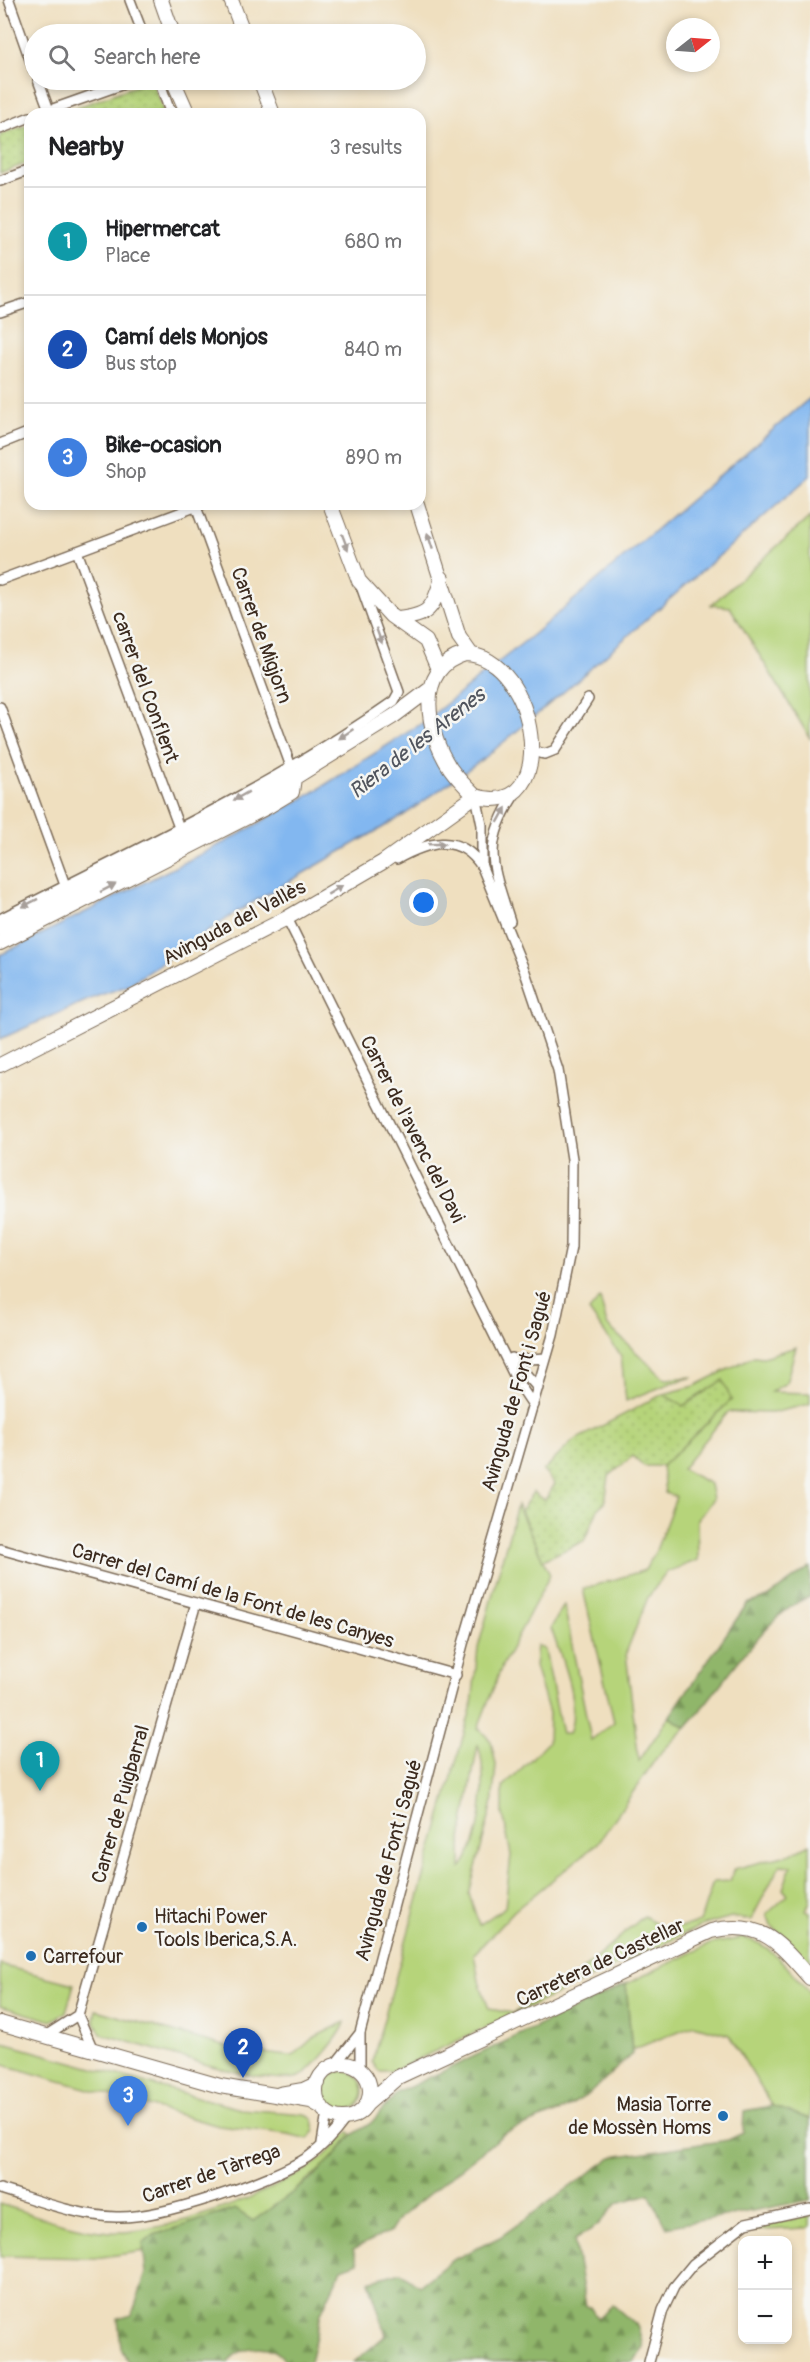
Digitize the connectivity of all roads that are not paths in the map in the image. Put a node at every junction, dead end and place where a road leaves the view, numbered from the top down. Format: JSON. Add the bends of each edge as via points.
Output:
{"nodes":[{"id":1,"x":9,"y":0,"type":"edge"},
{"id":2,"x":130,"y":0,"type":"edge"},
{"id":3,"x":161,"y":0,"type":"edge"},
{"id":4,"x":231,"y":0,"type":"edge"},
{"id":5,"x":139,"y":24,"type":"edge"},
{"id":6,"x":169,"y":24,"type":"edge"},
{"id":7,"x":240,"y":24,"type":"edge"},
{"id":8,"x":24,"y":43,"type":"edge"},
{"id":9,"x":40,"y":90,"type":"edge"},
{"id":10,"x":107,"y":90,"type":"edge"},
{"id":11,"x":162,"y":90,"type":"edge"},
{"id":12,"x":177,"y":90,"type":"edge"},
{"id":13,"x":264,"y":90,"type":"edge"},
{"id":14,"x":43,"y":108,"type":"edge"},
{"id":15,"x":55,"y":108,"type":"edge"},
{"id":16,"x":169,"y":108,"type":"edge"},
{"id":17,"x":185,"y":108,"type":"edge"},
{"id":18,"x":271,"y":108,"type":"edge"},
{"id":19,"x":24,"y":119,"type":"edge"},
{"id":20,"x":0,"y":129,"type":"edge"},
{"id":21,"x":24,"y":172,"type":"edge"},
{"id":22,"x":0,"y":181,"type":"edge"},
{"id":23,"x":24,"y":304,"type":"edge"},
{"id":24,"x":0,"y":312,"type":"edge"},
{"id":25,"x":24,"y":434,"type":"edge"},
{"id":26,"x":0,"y":444,"type":"edge"},
{"id":27,"x":185,"y":510,"type":"edge"},
{"id":28,"x":200,"y":510,"type":"edge"},
{"id":29,"x":332,"y":510,"type":"edge"},
{"id":30,"x":419,"y":510,"type":"edge"},
{"id":31,"x":77,"y":551,"type":"junction"},
{"id":32,"x":442,"y":578,"type":"junction"},
{"id":33,"x":0,"y":579,"type":"edge"},
{"id":34,"x":360,"y":581,"type":"junction"},
{"id":35,"x":397,"y":619,"type":"junction"},
{"id":36,"x":471,"y":654,"type":"junction"},
{"id":37,"x":438,"y":669,"type":"junction"},
{"id":38,"x":430,"y":689,"type":"junction"},
{"id":39,"x":588,"y":699,"type":"dead end"},
{"id":40,"x":0,"y":707,"type":"edge"},
{"id":41,"x":530,"y":751,"type":"junction"},
{"id":42,"x":293,"y":772,"type":"junction"},
{"id":43,"x":516,"y":792,"type":"junction"},
{"id":44,"x":473,"y":794,"type":"junction"},
{"id":45,"x":248,"y":818,"type":"junction"},
{"id":46,"x":181,"y":832,"type":"junction"},
{"id":47,"x":383,"y":862,"type":"junction"},
{"id":48,"x":482,"y":867,"type":"junction"},
{"id":49,"x":134,"y":874,"type":"junction"},
{"id":50,"x":65,"y":885,"type":"junction"},
{"id":51,"x":288,"y":918,"type":"junction"},
{"id":52,"x":0,"y":919,"type":"edge"},
{"id":53,"x":0,"y":929,"type":"edge"},
{"id":54,"x":0,"y":943,"type":"edge"},
{"id":55,"x":525,"y":972,"type":"junction"},
{"id":56,"x":0,"y":1065,"type":"edge"},
{"id":57,"x":511,"y":1358,"type":"junction"},
{"id":58,"x":546,"y":1358,"type":"junction"},
{"id":59,"x":538,"y":1388,"type":"junction"},
{"id":60,"x":533,"y":1405,"type":"junction"},
{"id":61,"x":0,"y":1550,"type":"edge"},
{"id":62,"x":196,"y":1603,"type":"junction"},
{"id":63,"x":456,"y":1675,"type":"junction"},
{"id":64,"x":810,"y":1978,"type":"edge"},
{"id":65,"x":78,"y":2015,"type":"junction"},
{"id":66,"x":0,"y":2023,"type":"edge"},
{"id":67,"x":360,"y":2033,"type":"junction"},
{"id":68,"x":45,"y":2036,"type":"junction"},
{"id":69,"x":93,"y":2050,"type":"junction"},
{"id":70,"x":333,"y":2067,"type":"junction"},
{"id":71,"x":362,"y":2073,"type":"junction"},
{"id":72,"x":398,"y":2077,"type":"junction"},
{"id":73,"x":318,"y":2083,"type":"junction"},
{"id":74,"x":279,"y":2095,"type":"junction"},
{"id":75,"x":367,"y":2104,"type":"junction"},
{"id":76,"x":324,"y":2110,"type":"junction"},
{"id":77,"x":346,"y":2118,"type":"junction"},
{"id":78,"x":322,"y":2143,"type":"junction"},
{"id":79,"x":0,"y":2189,"type":"edge"},
{"id":80,"x":810,"y":2210,"type":"edge"},
{"id":81,"x":649,"y":2362,"type":"edge"}],
"edges":[{"from":1,"to":8,"type":"street"},
{"from":2,"to":5,"type":"street"},
{"from":3,"to":6,"type":"main road"},
{"from":4,"to":7,"type":"main road"},
{"from":9,"to":14,"type":"street"},
{"from":10,"to":15,"type":"street"},
{"from":11,"to":16,"type":"street"},
{"from":12,"to":17,"type":"main road"},
{"from":13,"to":18,"type":"main road"},
{"from":19,"to":20,"type":"street"},
{"from":21,"to":22,"type":"street"},
{"from":23,"to":24,"type":"street"},
{"from":25,"to":26,"type":"street"},
{"from":27,"to":31,"type":"street"},
{"from":28,"to":42,"type":"street","name":"Carrer de Migjorn"},
{"from":29,"to":34,"type":"main road","one_way":true},
{"from":32,"to":30,"type":"main road","one_way":true},
{"from":31,"to":33,"type":"street"},
{"from":31,"to":46,"type":"street","name":"carrer del Conflent"},
{"from":32,"to":35,"type":"main road","via":[[435,602],[427,612]]},
{"from":32,"to":36,"type":"main road","via":[[460,640]]},
{"from":34,"to":35,"type":"main road"},
{"from":34,"to":42,"type":"street","one_way":true,"via":[[399,692],[394,701]]},
{"from":35,"to":37,"type":"main road","via":[[426,641]]},
{"from":36,"to":37,"type":"main road","via":[[454,658]]},
{"from":36,"to":41,"type":"main road","via":[[495,665],[510,681],[525,711]]},
{"from":37,"to":38,"type":"main road"},
{"from":38,"to":42,"type":"main road","via":[[384,723]]},
{"from":38,"to":44,"type":"main road","via":[[434,730],[444,757]]},
{"from":39,"to":41,"type":"street","via":[[555,750],[545,754]]},
{"from":40,"to":50,"type":"street"},
{"from":41,"to":43,"type":"main road","via":[[528,772]]},
{"from":42,"to":45,"type":"main road","via":[[292,792]]},
{"from":42,"to":46,"type":"main road","one_way":true},
{"from":43,"to":44,"type":"main road","via":[[496,798]]},
{"from":55,"to":43,"type":"street","one_way":true,"via":[[492,855],[495,828]]},
{"from":44,"to":47,"type":"main road","name":"Avinguda del Vallès"},
{"from":44,"to":48,"type":"street","via":[[482,825]]},
{"from":45,"to":46,"type":"street","via":[[236,819],[192,840]]},
{"from":45,"to":49,"type":"main road"},
{"from":46,"to":49,"type":"street","via":[[177,849]]},
{"from":46,"to":50,"type":"street"},
{"from":46,"to":53,"type":"main road"},
{"from":47,"to":48,"type":"street","name":"Avinguda de Font i Sagué","one_way":true,"via":[[425,845],[444,843],[464,850]]},
{"from":51,"to":47,"type":"main road","name":"Avinguda del Vallès","one_way":true},
{"from":48,"to":55,"type":"street","name":"Avinguda de Font i Sagué"},
{"from":54,"to":49,"type":"main road","one_way":true},
{"from":50,"to":52,"type":"street","one_way":true},
{"from":51,"to":56,"type":"main road","name":"Avinguda del Vallès"},
{"from":51,"to":57,"type":"street","name":"Carrer de l'avenc del Davi"},
{"from":55,"to":58,"type":"street","name":"Avinguda de Font i Sagué","via":[[558,1070],[572,1169],[571,1247]]},
{"from":57,"to":58,"type":"street"},
{"from":57,"to":59,"type":"street","name":"Carrer de l'avenc del Davi"},
{"from":57,"to":60,"type":"street","name":"Carrer de l'avenc del Davi","via":[[517,1380]]},
{"from":58,"to":59,"type":"street","name":"Avinguda de Font i Sagué"},
{"from":59,"to":60,"type":"street","name":"Avinguda de Font i Sagué"},
{"from":60,"to":63,"type":"street","name":"Avinguda de Font i Sagué"},
{"from":61,"to":62,"type":"street","name":"Carrer del Camí de la Font de les Canyes"},
{"from":62,"to":63,"type":"street","name":"Carrer del Camí de la Font de les Canyes"},
{"from":62,"to":65,"type":"street","name":"Carrer de Puigbarral"},
{"from":63,"to":67,"type":"street","name":"Avinguda de Font i Sagué"},
{"from":64,"to":72,"type":"main road","name":"Carretera de Castellar","via":[[771,1937],[747,1928],[722,1929]]},
{"from":65,"to":68,"type":"street"},
{"from":65,"to":69,"type":"street"},
{"from":66,"to":68,"type":"main road"},
{"from":67,"to":70,"type":"street","name":"Avinguda de Font i Sagué"},
{"from":67,"to":71,"type":"street","name":"Avinguda de Font i Sagué"},
{"from":68,"to":69,"type":"main road"},
{"from":69,"to":74,"type":"main road","via":[[220,2086]]},
{"from":70,"to":71,"type":"main road","via":[[344,2064]]},
{"from":70,"to":73,"type":"main road"},
{"from":71,"to":72,"type":"main road","name":"Carretera de Castellar","via":[[377,2078]]},
{"from":71,"to":75,"type":"main road","via":[[370,2090]]},
{"from":72,"to":75,"type":"main road","name":"Carretera de Castellar"},
{"from":73,"to":74,"type":"main road"},
{"from":73,"to":76,"type":"main road","via":[[317,2097]]},
{"from":74,"to":76,"type":"main road","via":[[311,2101]]},
{"from":75,"to":77,"type":"main road","via":[[358,2114]]},
{"from":76,"to":77,"type":"main road"},
{"from":76,"to":78,"type":"street"},
{"from":77,"to":78,"type":"street","name":"Carrer de Tàrrega","via":[[332,2138]]},
{"from":78,"to":79,"type":"street","name":"Carrer de Tàrrega","via":[[308,2157],[280,2171],[136,2217],[93,2215]]},
{"from":80,"to":81,"type":"street","via":[[746,2223],[693,2264],[674,2287],[663,2310]]}]}
